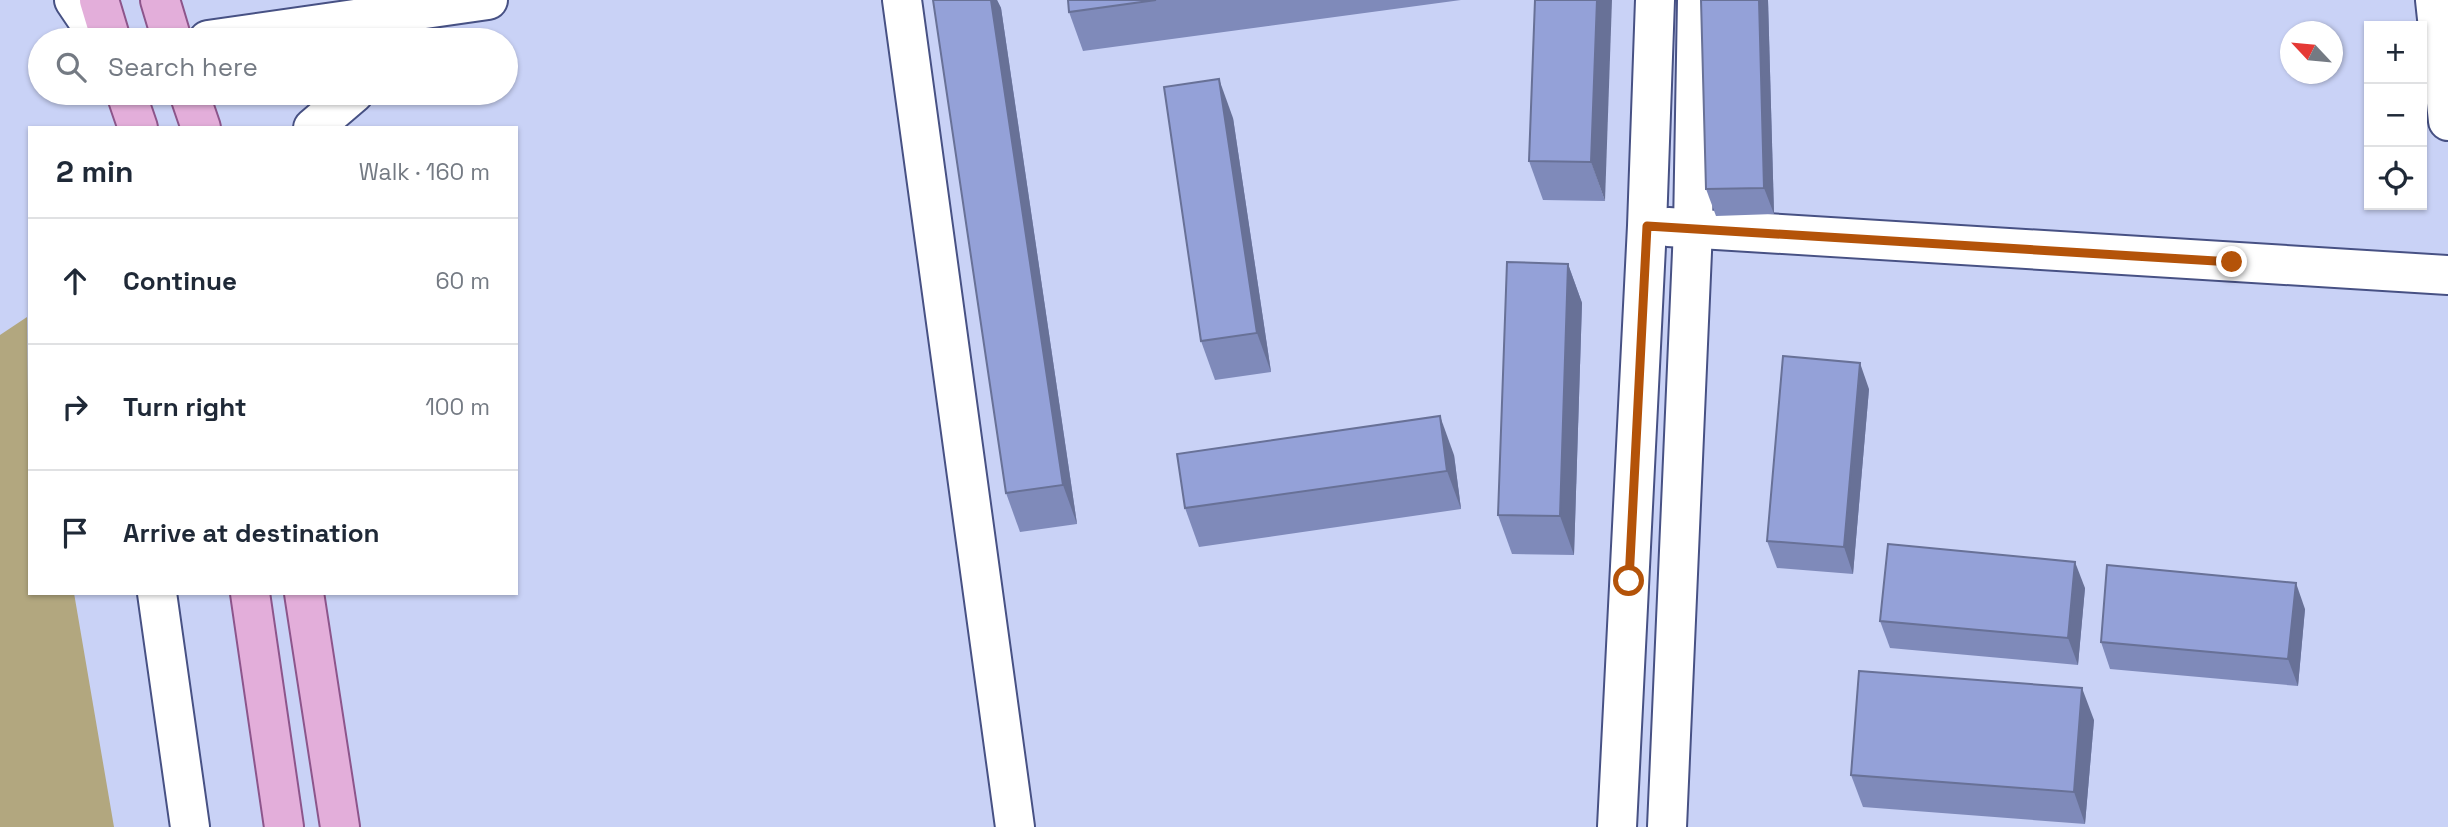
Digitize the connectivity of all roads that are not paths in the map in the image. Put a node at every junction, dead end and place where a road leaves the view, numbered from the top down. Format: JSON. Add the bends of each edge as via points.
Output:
{"nodes":[{"id":1,"x":74,"y":0,"type":"edge"},
{"id":2,"x":99,"y":0,"type":"edge"},
{"id":3,"x":160,"y":0,"type":"edge"},
{"id":4,"x":902,"y":0,"type":"edge"},
{"id":5,"x":1655,"y":0,"type":"edge"},
{"id":6,"x":1697,"y":0,"type":"edge"},
{"id":7,"x":2435,"y":0,"type":"edge"},
{"id":8,"x":472,"y":2,"type":"edge"},
{"id":9,"x":93,"y":28,"type":"edge"},
{"id":10,"x":107,"y":28,"type":"edge"},
{"id":11,"x":168,"y":28,"type":"edge"},
{"id":12,"x":291,"y":28,"type":"edge"},
{"id":13,"x":433,"y":28,"type":"edge"},
{"id":14,"x":131,"y":105,"type":"edge"},
{"id":15,"x":193,"y":105,"type":"edge"},
{"id":16,"x":340,"y":105,"type":"edge"},
{"id":17,"x":2448,"y":121,"type":"edge"},
{"id":18,"x":137,"y":126,"type":"edge"},
{"id":19,"x":200,"y":126,"type":"edge"},
{"id":20,"x":315,"y":126,"type":"edge"},
{"id":21,"x":1647,"y":226,"type":"junction"},
{"id":22,"x":1693,"y":229,"type":"junction"},
{"id":23,"x":2448,"y":275,"type":"edge"},
{"id":24,"x":157,"y":595,"type":"edge"},
{"id":25,"x":250,"y":595,"type":"edge"},
{"id":26,"x":304,"y":595,"type":"edge"},
{"id":27,"x":190,"y":827,"type":"edge"},
{"id":28,"x":284,"y":827,"type":"edge"},
{"id":29,"x":340,"y":827,"type":"edge"},
{"id":30,"x":1015,"y":827,"type":"edge"},
{"id":31,"x":1617,"y":827,"type":"edge"},
{"id":32,"x":1667,"y":827,"type":"edge"}],
"edges":[{"from":1,"to":9,"type":"street"},
{"from":2,"to":10,"type":"main road"},
{"from":3,"to":11,"type":"main road"},
{"from":4,"to":30,"type":"street"},
{"from":5,"to":21,"type":"street"},
{"from":6,"to":22,"type":"street"},
{"from":7,"to":17,"type":"street"},
{"from":8,"to":12,"type":"street"},
{"from":8,"to":13,"type":"street"},
{"from":14,"to":18,"type":"main road"},
{"from":15,"to":19,"type":"main road"},
{"from":16,"to":20,"type":"street"},
{"from":21,"to":22,"type":"street"},
{"from":21,"to":31,"type":"street"},
{"from":22,"to":23,"type":"street"},
{"from":22,"to":32,"type":"street"},
{"from":24,"to":27,"type":"street"},
{"from":25,"to":28,"type":"main road"},
{"from":26,"to":29,"type":"main road"}]}
